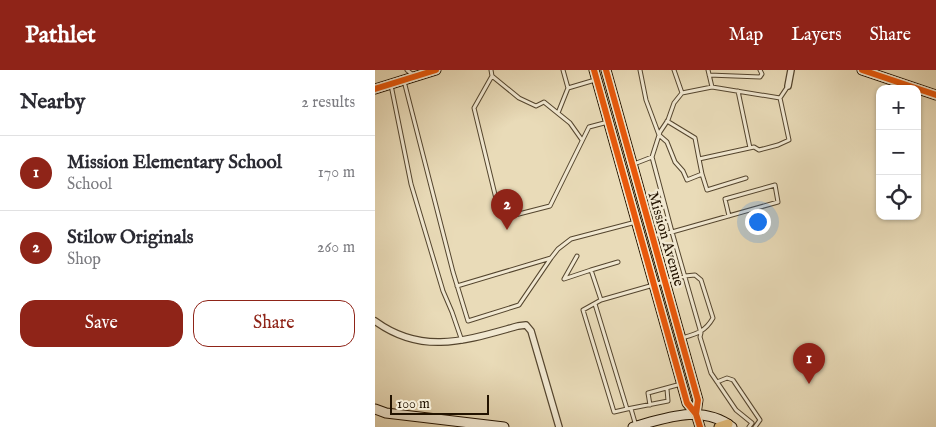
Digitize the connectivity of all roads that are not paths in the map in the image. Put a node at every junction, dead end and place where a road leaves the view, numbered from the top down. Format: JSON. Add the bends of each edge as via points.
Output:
{"nodes":[{"id":1,"x":407,"y":70,"type":"edge"},
{"id":2,"x":436,"y":70,"type":"edge"},
{"id":3,"x":491,"y":70,"type":"edge"},
{"id":4,"x":563,"y":70,"type":"edge"},
{"id":5,"x":594,"y":70,"type":"edge"},
{"id":6,"x":606,"y":70,"type":"edge"},
{"id":7,"x":640,"y":70,"type":"edge"},
{"id":8,"x":675,"y":70,"type":"edge"},
{"id":9,"x":708,"y":70,"type":"edge"},
{"id":10,"x":760,"y":70,"type":"edge"},
{"id":11,"x":791,"y":70,"type":"edge"},
{"id":12,"x":862,"y":70,"type":"edge"},
{"id":13,"x":709,"y":75,"type":"junction"},
{"id":14,"x":416,"y":76,"type":"junction"},
{"id":15,"x":492,"y":76,"type":"junction"},
{"id":16,"x":403,"y":80,"type":"junction"},
{"id":17,"x":596,"y":80,"type":"junction"},
{"id":18,"x":391,"y":84,"type":"junction"},
{"id":19,"x":788,"y":86,"type":"joint"},
{"id":20,"x":712,"y":87,"type":"junction"},
{"id":21,"x":568,"y":88,"type":"junction"},
{"id":22,"x":375,"y":89,"type":"edge"},
{"id":23,"x":738,"y":91,"type":"junction"},
{"id":24,"x":683,"y":93,"type":"junction"},
{"id":25,"x":936,"y":95,"type":"edge"},
{"id":26,"x":780,"y":98,"type":"junction"},
{"id":27,"x":558,"y":113,"type":"junction"},
{"id":28,"x":667,"y":121,"type":"junction"},
{"id":29,"x":608,"y":122,"type":"junction"},
{"id":30,"x":659,"y":135,"type":"junction"},
{"id":31,"x":582,"y":140,"type":"junction"},
{"id":32,"x":750,"y":148,"type":"junction"},
{"id":33,"x":652,"y":157,"type":"junction"},
{"id":34,"x":699,"y":159,"type":"junction"},
{"id":35,"x":632,"y":165,"type":"junction"},
{"id":36,"x":702,"y":174,"type":"junction"},
{"id":37,"x":746,"y":178,"type":"dead end"},
{"id":38,"x":729,"y":216,"type":"junction"},
{"id":39,"x":636,"y":222,"type":"junction"},
{"id":40,"x":672,"y":232,"type":"junction"},
{"id":41,"x":652,"y":236,"type":"junction"},
{"id":42,"x":577,"y":256,"type":"dead end"},
{"id":43,"x":551,"y":258,"type":"junction"},
{"id":44,"x":618,"y":262,"type":"dead end"},
{"id":45,"x":591,"y":270,"type":"junction"},
{"id":46,"x":685,"y":276,"type":"junction"},
{"id":47,"x":665,"y":282,"type":"junction"},
{"id":48,"x":457,"y":286,"type":"junction"},
{"id":49,"x":654,"y":286,"type":"junction"},
{"id":50,"x":601,"y":300,"type":"junction"},
{"id":51,"x":595,"y":304,"type":"junction"},
{"id":52,"x":375,"y":321,"type":"edge"},
{"id":53,"x":701,"y":333,"type":"junction"},
{"id":54,"x":681,"y":339,"type":"junction"},
{"id":55,"x":462,"y":341,"type":"junction"},
{"id":56,"x":717,"y":382,"type":"junction"},
{"id":57,"x":682,"y":384,"type":"junction"},
{"id":58,"x":667,"y":389,"type":"junction"},
{"id":59,"x":650,"y":404,"type":"junction"},
{"id":60,"x":375,"y":409,"type":"edge"},
{"id":61,"x":629,"y":409,"type":"junction"},
{"id":62,"x":697,"y":414,"type":"junction"},
{"id":63,"x":759,"y":418,"type":"junction"},
{"id":64,"x":752,"y":423,"type":"junction"},
{"id":65,"x":726,"y":426,"type":"edge"},
{"id":66,"x":504,"y":427,"type":"edge"},
{"id":67,"x":559,"y":427,"type":"edge"},
{"id":68,"x":635,"y":427,"type":"edge"},
{"id":69,"x":700,"y":427,"type":"edge"},
{"id":70,"x":749,"y":427,"type":"edge"},
{"id":71,"x":755,"y":427,"type":"edge"}],
"edges":[{"from":1,"to":14,"type":"lane"},
{"from":2,"to":14,"type":"street"},
{"from":3,"to":15,"type":"lane"},
{"from":4,"to":21,"type":"lane"},
{"from":5,"to":17,"type":"main road","name":"Mission Avenue"},
{"from":6,"to":35,"type":"main road","name":"Mission Avenue"},
{"from":7,"to":30,"type":"lane"},
{"from":8,"to":24,"type":"lane"},
{"from":9,"to":13,"type":"lane"},
{"from":10,"to":13,"type":"lane","via":[[760,77]]},
{"from":11,"to":19,"type":"street"},
{"from":12,"to":25,"type":"street"},
{"from":13,"to":20,"type":"lane"},
{"from":14,"to":16,"type":"street"},
{"from":15,"to":27,"type":"lane","via":[[519,98],[537,106],[543,102]]},
{"from":15,"to":31,"type":"lane","via":[[474,108],[499,210],[511,216],[550,206]]},
{"from":16,"to":18,"type":"street"},
{"from":16,"to":48,"type":"lane"},
{"from":17,"to":21,"type":"lane"},
{"from":17,"to":29,"type":"main road","name":"Mission Avenue"},
{"from":18,"to":22,"type":"street"},
{"from":18,"to":55,"type":"lane","via":[[411,184],[443,291]]},
{"from":19,"to":26,"type":"lane"},
{"from":20,"to":23,"type":"lane"},
{"from":20,"to":24,"type":"lane"},
{"from":21,"to":27,"type":"lane"},
{"from":23,"to":26,"type":"lane"},
{"from":23,"to":32,"type":"lane"},
{"from":24,"to":28,"type":"lane","via":[[674,102]]},
{"from":26,"to":32,"type":"lane","via":[[789,140],[759,150]]},
{"from":27,"to":31,"type":"lane","via":[[571,123]]},
{"from":28,"to":30,"type":"lane"},
{"from":28,"to":34,"type":"lane","via":[[695,138]]},
{"from":29,"to":31,"type":"lane","via":[[589,127]]},
{"from":29,"to":39,"type":"main road","name":"Mission Avenue"},
{"from":30,"to":33,"type":"lane"},
{"from":30,"to":36,"type":"lane","via":[[667,142],[687,180]]},
{"from":32,"to":34,"type":"lane"},
{"from":33,"to":35,"type":"lane"},
{"from":33,"to":40,"type":"lane"},
{"from":34,"to":36,"type":"lane"},
{"from":35,"to":41,"type":"main road","name":"Mission Avenue"},
{"from":36,"to":37,"type":"lane","via":[[707,190]]},
{"from":38,"to":38,"type":"lane","via":[[779,202],[775,185],[725,199]]},
{"from":38,"to":40,"type":"lane"},
{"from":39,"to":43,"type":"lane","via":[[571,239]]},
{"from":39,"to":49,"type":"main road","name":"Mission Avenue"},
{"from":40,"to":41,"type":"lane"},
{"from":40,"to":46,"type":"lane"},
{"from":41,"to":47,"type":"main road","name":"Mission Avenue"},
{"from":42,"to":45,"type":"lane","via":[[564,279]]},
{"from":43,"to":48,"type":"lane"},
{"from":43,"to":48,"type":"lane","via":[[519,305],[468,320]]},
{"from":44,"to":45,"type":"lane"},
{"from":45,"to":50,"type":"lane"},
{"from":46,"to":47,"type":"lane"},
{"from":46,"to":53,"type":"lane"},
{"from":46,"to":53,"type":"lane","via":[[695,275],[701,280],[713,318]]},
{"from":47,"to":49,"type":"lane"},
{"from":47,"to":54,"type":"main road","name":"Mission Avenue"},
{"from":49,"to":50,"type":"lane"},
{"from":49,"to":57,"type":"main road","name":"Mission Avenue"},
{"from":50,"to":51,"type":"lane"},
{"from":51,"to":61,"type":"lane"},
{"from":51,"to":61,"type":"lane","via":[[583,310],[615,412]]},
{"from":52,"to":55,"type":"street","via":[[384,328],[419,340]]},
{"from":53,"to":54,"type":"lane"},
{"from":53,"to":56,"type":"lane","via":[[711,373]]},
{"from":54,"to":62,"type":"main road","name":"Mission Avenue","via":[[698,400]]},
{"from":55,"to":67,"type":"street","via":[[526,325],[531,332]]},
{"from":56,"to":63,"type":"lane","via":[[727,378],[733,380]]},
{"from":56,"to":64,"type":"lane","via":[[736,410]]},
{"from":57,"to":58,"type":"lane"},
{"from":57,"to":62,"type":"main road","name":"Mission Avenue","via":[[687,403]]},
{"from":58,"to":59,"type":"lane","via":[[649,393]]},
{"from":58,"to":59,"type":"lane","via":[[668,401]]},
{"from":59,"to":61,"type":"lane"},
{"from":60,"to":66,"type":"street"},
{"from":61,"to":68,"type":"lane"},
{"from":62,"to":65,"type":"street","via":[[716,417]]},
{"from":62,"to":68,"type":"street"},
{"from":62,"to":69,"type":"main road","name":"Mission Avenue"},
{"from":63,"to":64,"type":"lane"},
{"from":63,"to":71,"type":"lane"},
{"from":64,"to":70,"type":"lane"}]}
